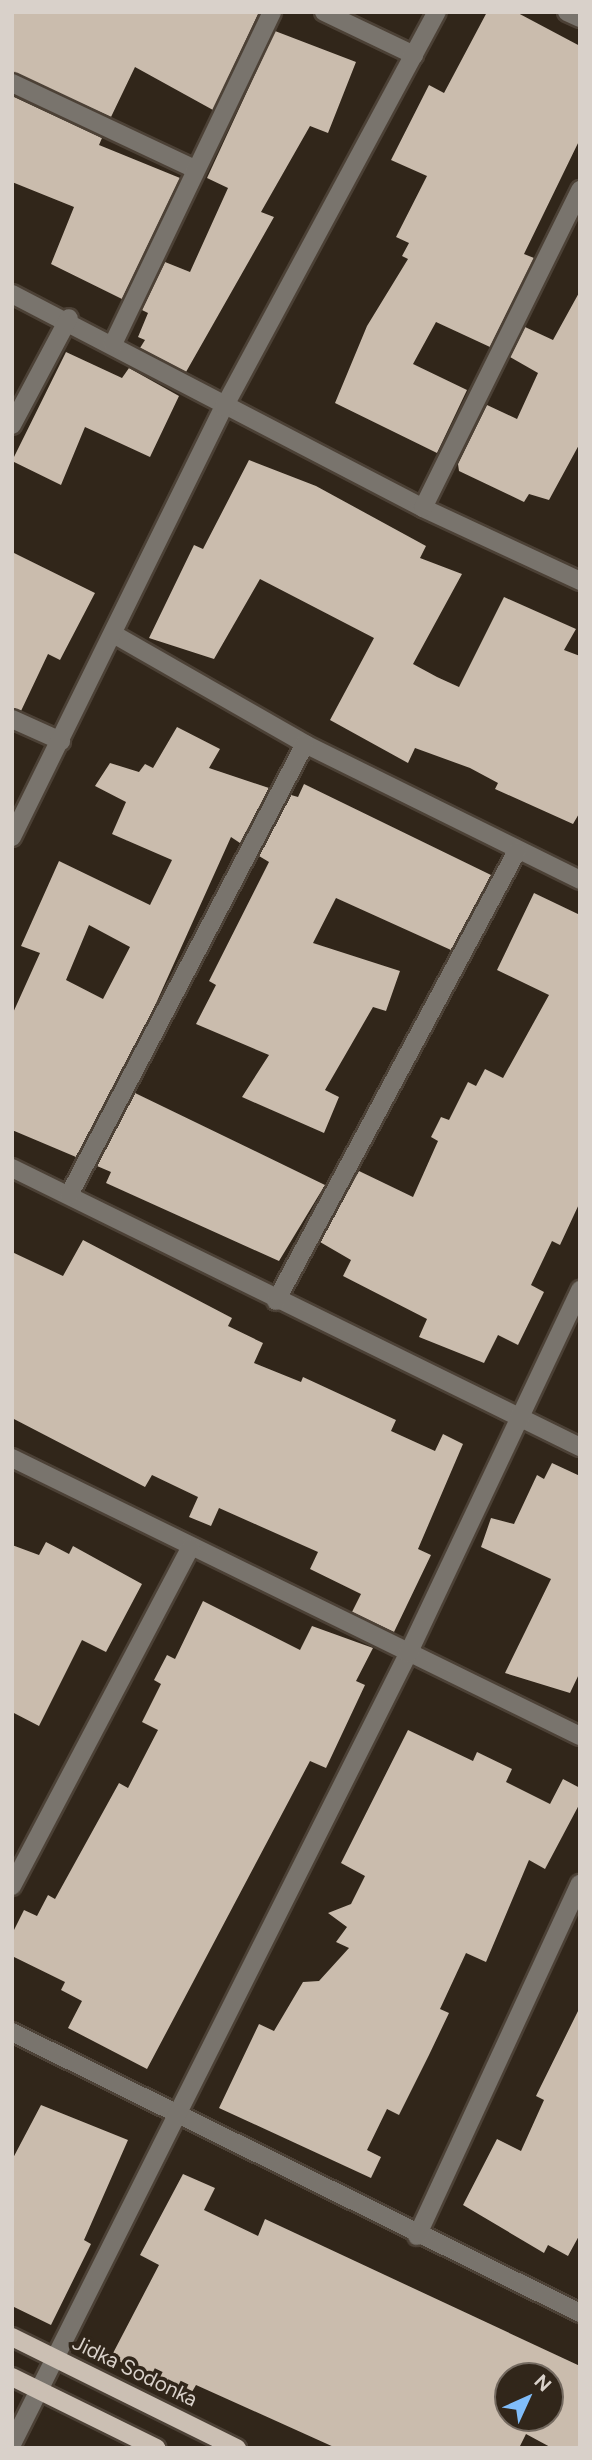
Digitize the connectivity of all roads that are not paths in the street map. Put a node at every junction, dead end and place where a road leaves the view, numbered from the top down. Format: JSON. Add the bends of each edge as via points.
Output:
{"nodes":[{"id":1,"x":272,"y":12,"type":"edge"},
{"id":2,"x":324,"y":12,"type":"edge"},
{"id":3,"x":437,"y":12,"type":"edge"},
{"id":4,"x":567,"y":12,"type":"edge"},
{"id":5,"x":580,"y":18,"type":"edge"},
{"id":6,"x":414,"y":55,"type":"junction"},
{"id":7,"x":12,"y":83,"type":"edge"},
{"id":8,"x":195,"y":169,"type":"junction"},
{"id":9,"x":580,"y":190,"type":"edge"},
{"id":10,"x":12,"y":294,"type":"edge"},
{"id":11,"x":69,"y":318,"type":"junction"},
{"id":12,"x":113,"y":344,"type":"junction"},
{"id":13,"x":225,"y":407,"type":"junction"},
{"id":14,"x":12,"y":425,"type":"edge"},
{"id":15,"x":423,"y":508,"type":"junction"},
{"id":16,"x":580,"y":581,"type":"edge"},
{"id":17,"x":115,"y":635,"type":"junction"},
{"id":18,"x":12,"y":719,"type":"edge"},
{"id":19,"x":61,"y":741,"type":"junction"},
{"id":20,"x":305,"y":744,"type":"junction"},
{"id":21,"x":12,"y":837,"type":"edge"},
{"id":22,"x":517,"y":851,"type":"junction"},
{"id":23,"x":580,"y":880,"type":"edge"},
{"id":24,"x":12,"y":1168,"type":"edge"},
{"id":25,"x":69,"y":1195,"type":"junction"},
{"id":26,"x":580,"y":1290,"type":"edge"},
{"id":27,"x":276,"y":1301,"type":"junction"},
{"id":28,"x":515,"y":1418,"type":"junction"},
{"id":29,"x":580,"y":1447,"type":"edge"},
{"id":30,"x":12,"y":1458,"type":"edge"},
{"id":31,"x":190,"y":1548,"type":"junction"},
{"id":32,"x":408,"y":1654,"type":"junction"},
{"id":33,"x":580,"y":1736,"type":"edge"},
{"id":34,"x":580,"y":1884,"type":"edge"},
{"id":35,"x":12,"y":1886,"type":"edge"},
{"id":36,"x":12,"y":2032,"type":"edge"},
{"id":37,"x":180,"y":2113,"type":"junction"},
{"id":38,"x":417,"y":2236,"type":"junction"},
{"id":39,"x":580,"y":2313,"type":"edge"},
{"id":40,"x":12,"y":2337,"type":"edge"},
{"id":41,"x":56,"y":2358,"type":"junction"},
{"id":42,"x":12,"y":2377,"type":"edge"},
{"id":43,"x":36,"y":2389,"type":"junction"},
{"id":44,"x":12,"y":2444,"type":"edge"},
{"id":45,"x":156,"y":2448,"type":"edge"},
{"id":46,"x":237,"y":2448,"type":"edge"}],
"edges":[{"from":1,"to":8,"type":"street"},
{"from":2,"to":6,"type":"street"},
{"from":3,"to":6,"type":"street"},
{"from":4,"to":5,"type":"street"},
{"from":6,"to":13,"type":"street"},
{"from":7,"to":8,"type":"street"},
{"from":8,"to":12,"type":"street"},
{"from":9,"to":15,"type":"street"},
{"from":10,"to":11,"type":"street"},
{"from":11,"to":12,"type":"street"},
{"from":11,"to":14,"type":"street"},
{"from":12,"to":13,"type":"street"},
{"from":13,"to":15,"type":"street"},
{"from":13,"to":17,"type":"street"},
{"from":15,"to":16,"type":"street"},
{"from":17,"to":19,"type":"street"},
{"from":17,"to":20,"type":"street"},
{"from":18,"to":19,"type":"street"},
{"from":19,"to":21,"type":"street"},
{"from":20,"to":22,"type":"street"},
{"from":20,"to":25,"type":"street"},
{"from":22,"to":23,"type":"street"},
{"from":22,"to":27,"type":"street"},
{"from":24,"to":25,"type":"street"},
{"from":25,"to":27,"type":"street"},
{"from":26,"to":28,"type":"street"},
{"from":27,"to":28,"type":"street"},
{"from":28,"to":29,"type":"street"},
{"from":28,"to":32,"type":"street"},
{"from":30,"to":31,"type":"street"},
{"from":31,"to":32,"type":"street"},
{"from":31,"to":35,"type":"street"},
{"from":32,"to":33,"type":"street"},
{"from":32,"to":37,"type":"street"},
{"from":34,"to":38,"type":"street"},
{"from":36,"to":37,"type":"street"},
{"from":37,"to":38,"type":"street"},
{"from":37,"to":41,"type":"street"},
{"from":38,"to":39,"type":"street"},
{"from":40,"to":41,"type":"main road","name":"Jidka Sodonka"},
{"from":41,"to":43,"type":"street"},
{"from":41,"to":46,"type":"main road","name":"Jidka Sodonka"},
{"from":42,"to":43,"type":"main road"},
{"from":43,"to":44,"type":"street"},
{"from":43,"to":45,"type":"main road"}]}
